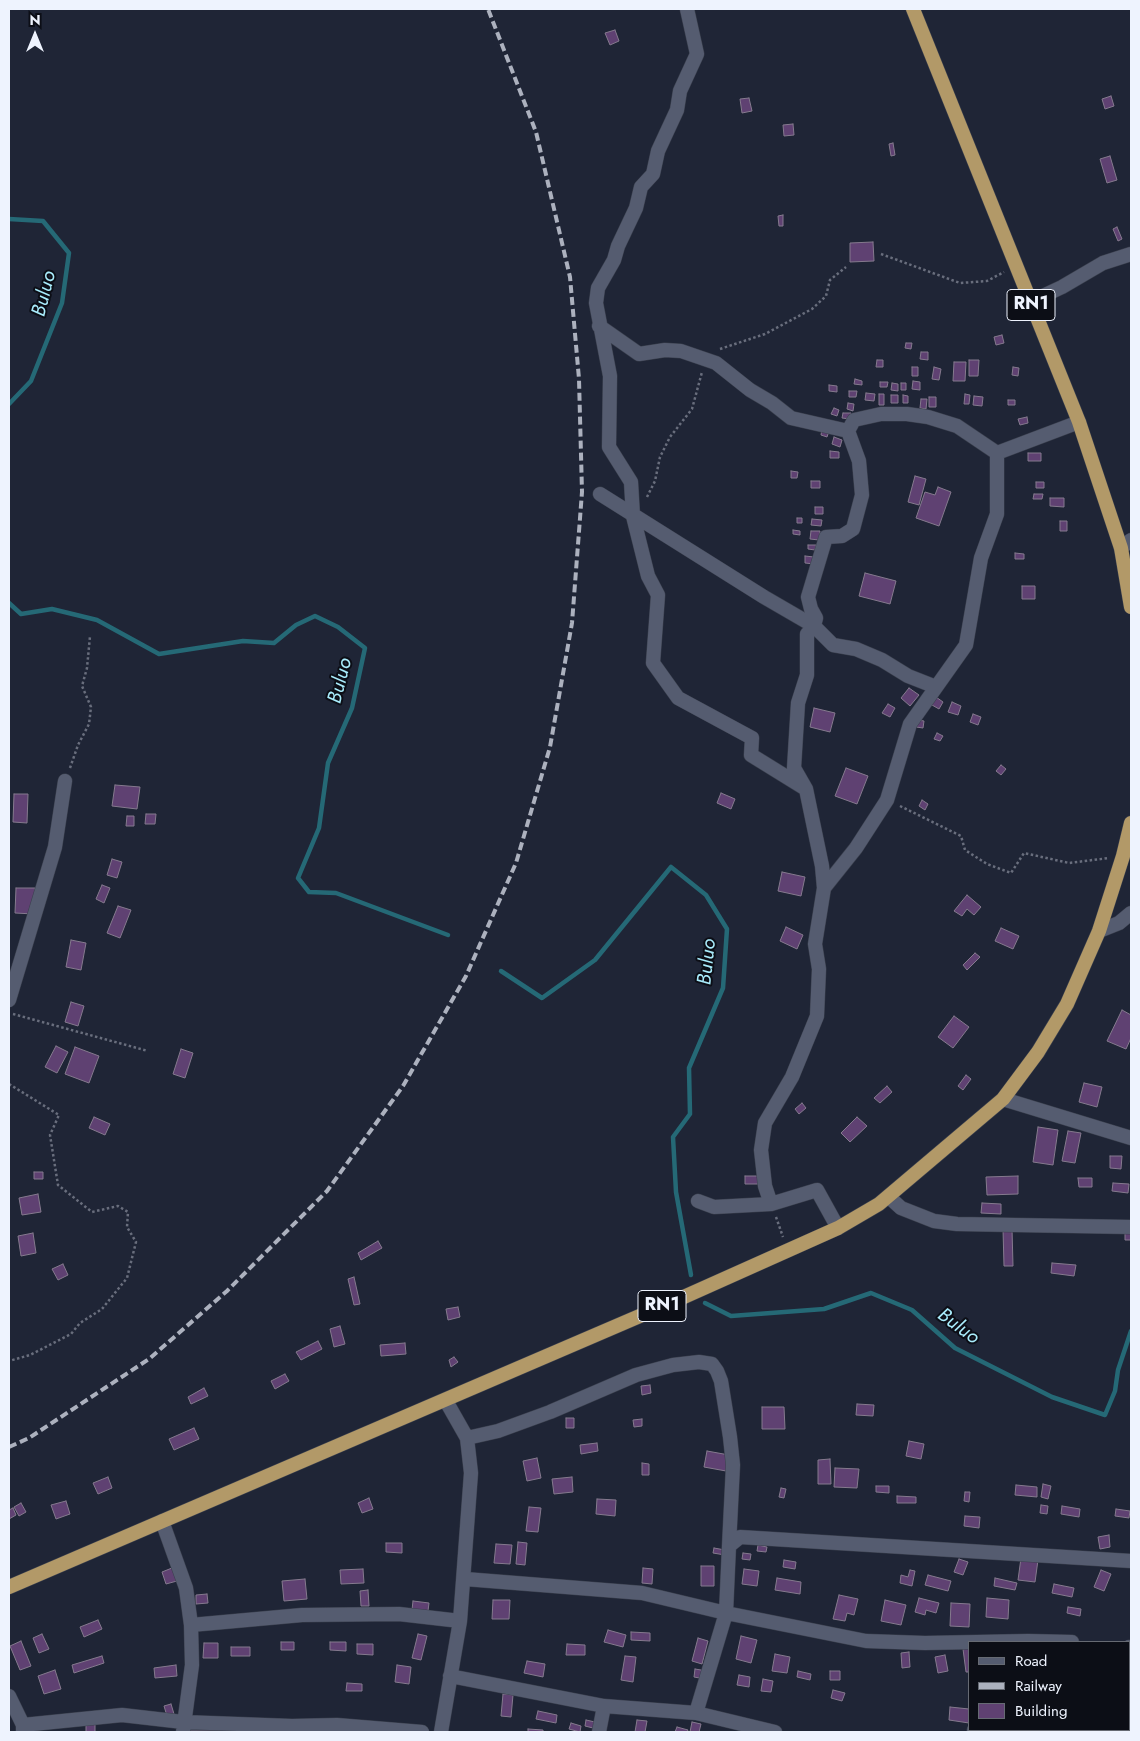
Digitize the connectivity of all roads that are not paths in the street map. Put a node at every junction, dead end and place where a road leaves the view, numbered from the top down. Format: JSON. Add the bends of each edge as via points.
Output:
{"nodes":[{"id":1,"x":687,"y":9,"type":"edge"},
{"id":2,"x":913,"y":9,"type":"edge"},
{"id":3,"x":1131,"y":254,"type":"edge"},
{"id":4,"x":1030,"y":302,"type":"junction"},
{"id":5,"x":600,"y":326,"type":"junction"},
{"id":6,"x":1079,"y":422,"type":"junction"},
{"id":7,"x":848,"y":431,"type":"junction"},
{"id":8,"x":997,"y":453,"type":"junction"},
{"id":9,"x":600,"y":494,"type":"dead end"},
{"id":10,"x":633,"y":516,"type":"junction"},
{"id":11,"x":1126,"y":544,"type":"edge"},
{"id":12,"x":1131,"y":607,"type":"edge"},
{"id":13,"x":814,"y":626,"type":"junction"},
{"id":14,"x":936,"y":687,"type":"junction"},
{"id":15,"x":65,"y":781,"type":"road end"},
{"id":16,"x":806,"y":789,"type":"junction"},
{"id":17,"x":1131,"y":823,"type":"edge"},
{"id":18,"x":824,"y":888,"type":"junction"},
{"id":19,"x":1131,"y":913,"type":"edge"},
{"id":20,"x":1099,"y":931,"type":"junction"},
{"id":21,"x":9,"y":1000,"type":"edge"},
{"id":22,"x":1003,"y":1099,"type":"junction"},
{"id":23,"x":1131,"y":1138,"type":"edge"},
{"id":24,"x":889,"y":1197,"type":"junction"},
{"id":25,"x":698,"y":1201,"type":"dead end"},
{"id":26,"x":771,"y":1204,"type":"junction"},
{"id":27,"x":1131,"y":1227,"type":"edge"},
{"id":28,"x":838,"y":1228,"type":"junction"},
{"id":29,"x":446,"y":1401,"type":"junction"},
{"id":30,"x":467,"y":1438,"type":"junction"},
{"id":31,"x":162,"y":1520,"type":"junction"},
{"id":32,"x":730,"y":1546,"type":"junction"},
{"id":33,"x":1131,"y":1561,"type":"edge"},
{"id":34,"x":465,"y":1580,"type":"junction"},
{"id":35,"x":9,"y":1587,"type":"edge"},
{"id":36,"x":726,"y":1613,"type":"junction"},
{"id":37,"x":460,"y":1621,"type":"junction"},
{"id":38,"x":191,"y":1625,"type":"junction"},
{"id":39,"x":968,"y":1642,"type":"edge"},
{"id":40,"x":450,"y":1676,"type":"junction"},
{"id":41,"x":10,"y":1700,"type":"edge"},
{"id":42,"x":604,"y":1706,"type":"junction"},
{"id":43,"x":696,"y":1713,"type":"junction"},
{"id":44,"x":183,"y":1727,"type":"edge"},
{"id":45,"x":23,"y":1728,"type":"edge"},
{"id":46,"x":422,"y":1732,"type":"edge"},
{"id":47,"x":441,"y":1732,"type":"edge"},
{"id":48,"x":599,"y":1732,"type":"edge"},
{"id":49,"x":775,"y":1732,"type":"edge"}],
"edges":[{"from":1,"to":5,"type":"street","via":[[697,54],[658,151],[653,174],[640,187],[636,208],[598,288],[596,303]]},
{"from":2,"to":4,"type":"highway","number":"RN1"},
{"from":3,"to":4,"type":"street","via":[[1103,263]]},
{"from":4,"to":6,"type":"highway","number":"RN1"},
{"from":5,"to":7,"type":"street","via":[[639,354],[681,351],[716,363],[791,418]]},
{"from":5,"to":10,"type":"street","via":[[610,376],[609,447],[631,482]]},
{"from":6,"to":8,"type":"street"},
{"from":6,"to":11,"type":"highway","number":"RN1"},
{"from":7,"to":8,"type":"street","via":[[854,420],[881,414],[914,415],[946,420]]},
{"from":7,"to":13,"type":"street","via":[[859,461],[862,495],[853,529],[842,536],[826,537],[808,597],[810,610],[816,618]]},
{"from":8,"to":14,"type":"street","via":[[998,514],[982,558],[966,645]]},
{"from":9,"to":10,"type":"street"},
{"from":10,"to":13,"type":"street"},
{"from":10,"to":16,"type":"street","via":[[648,576],[658,594],[653,663],[678,698],[752,738],[751,755]]},
{"from":11,"to":12,"type":"highway","number":"RN1"},
{"from":13,"to":14,"type":"street","via":[[833,644],[856,649]]},
{"from":13,"to":16,"type":"street","via":[[807,634],[807,675],[798,704],[794,768]]},
{"from":14,"to":18,"type":"street","via":[[910,724],[887,800],[856,848]]},
{"from":15,"to":21,"type":"street","via":[[55,847]]},
{"from":16,"to":18,"type":"street"},
{"from":17,"to":20,"type":"highway","number":"RN1","via":[[1124,856]]},
{"from":18,"to":26,"type":"street","via":[[815,944],[819,969],[817,1016],[792,1077],[765,1123],[761,1150],[765,1186]]},
{"from":19,"to":20,"type":"street","via":[[1119,923]]},
{"from":20,"to":22,"type":"highway","number":"RN1","via":[[1068,1004]]},
{"from":22,"to":23,"type":"street"},
{"from":22,"to":24,"type":"highway","number":"RN1"},
{"from":24,"to":27,"type":"street","via":[[901,1208],[934,1221],[957,1224]]},
{"from":24,"to":28,"type":"highway","number":"RN1"},
{"from":25,"to":26,"type":"street","via":[[714,1207]]},
{"from":26,"to":28,"type":"street","via":[[817,1190]]},
{"from":28,"to":29,"type":"highway","number":"RN1"},
{"from":29,"to":30,"type":"street"},
{"from":29,"to":31,"type":"highway","number":"RN1"},
{"from":30,"to":32,"type":"street","via":[[498,1431],[550,1412],[636,1375],[673,1365],[712,1364],[721,1381],[733,1465]]},
{"from":30,"to":34,"type":"street","via":[[471,1473]]},
{"from":31,"to":35,"type":"highway","number":"RN1"},
{"from":31,"to":38,"type":"street","via":[[186,1588]]},
{"from":32,"to":33,"type":"street","via":[[740,1537],[760,1537]]},
{"from":32,"to":36,"type":"street"},
{"from":34,"to":36,"type":"street","via":[[642,1593]]},
{"from":34,"to":37,"type":"street"},
{"from":36,"to":39,"type":"street","via":[[866,1641]]},
{"from":36,"to":43,"type":"street"},
{"from":37,"to":38,"type":"street","via":[[399,1614],[302,1615]]},
{"from":37,"to":40,"type":"street"},
{"from":38,"to":44,"type":"street","via":[[192,1665]]},
{"from":40,"to":42,"type":"street"},
{"from":40,"to":47,"type":"street"},
{"from":41,"to":45,"type":"street"},
{"from":42,"to":43,"type":"street"},
{"from":42,"to":48,"type":"street"},
{"from":43,"to":49,"type":"street"},
{"from":44,"to":45,"type":"street","via":[[122,1715]]},
{"from":44,"to":46,"type":"street","via":[[337,1725]]}]}
